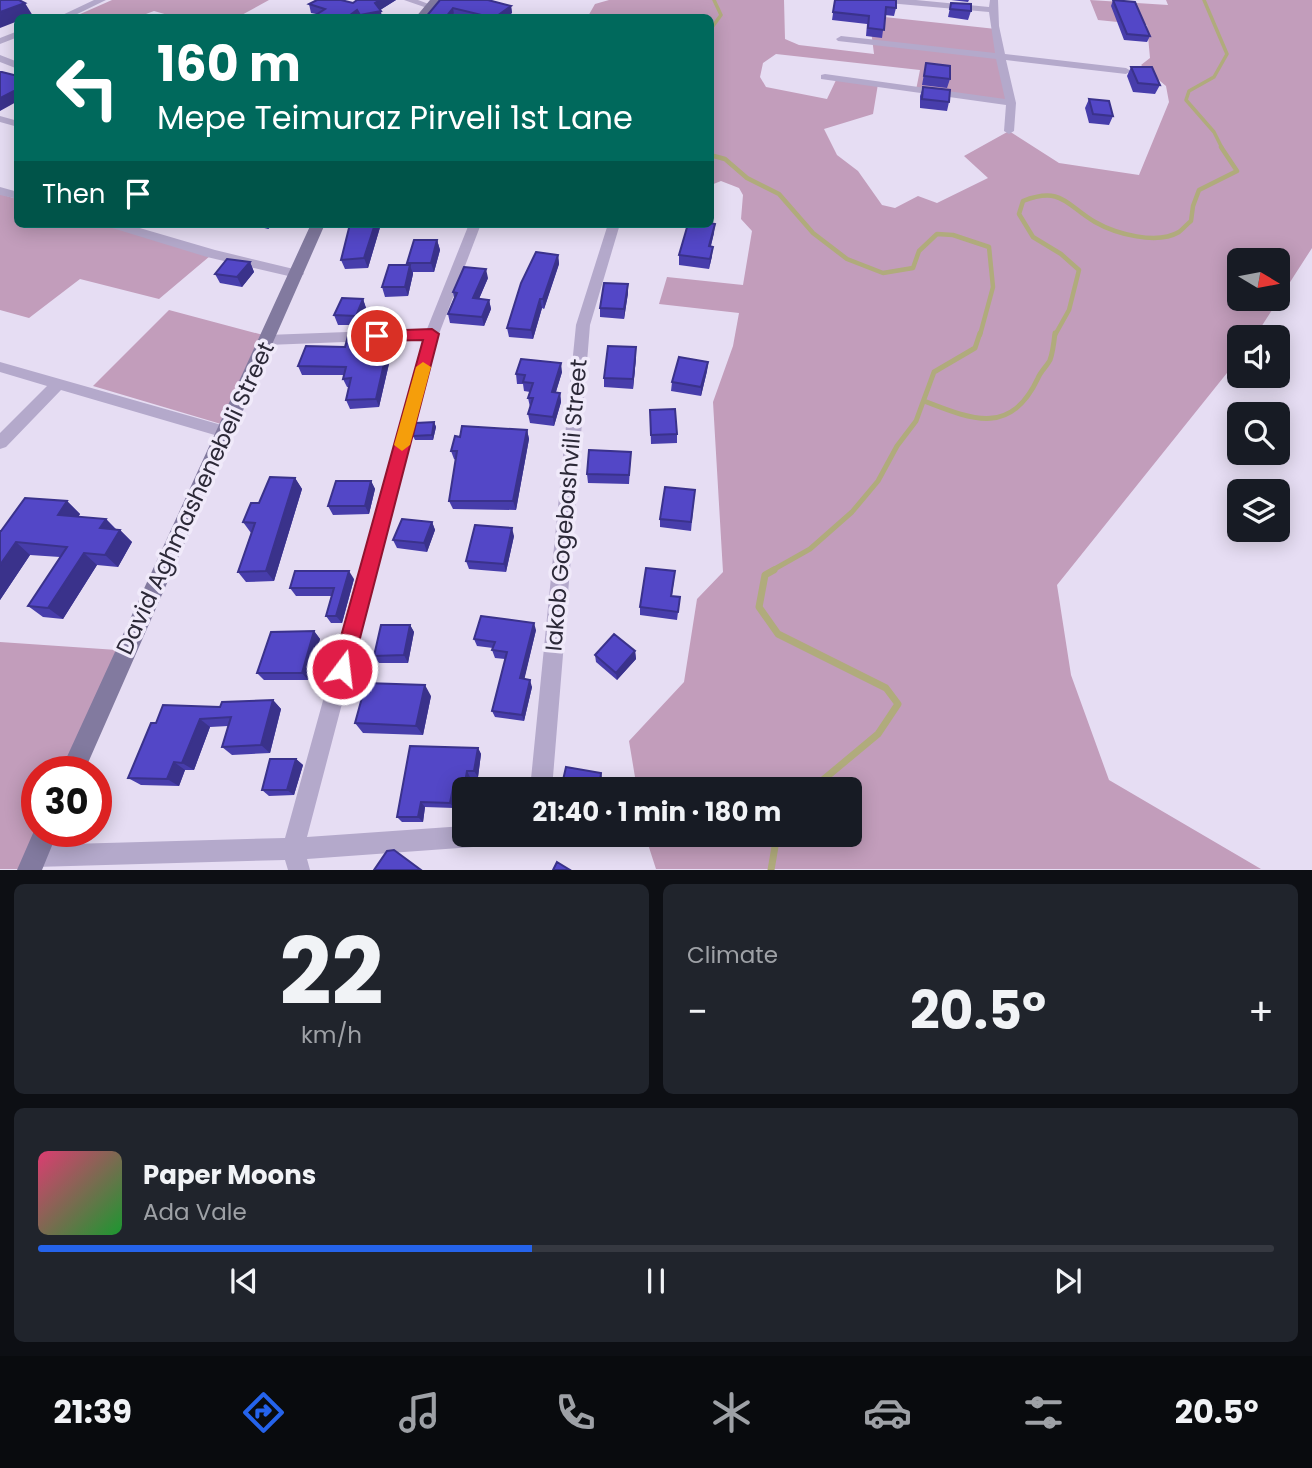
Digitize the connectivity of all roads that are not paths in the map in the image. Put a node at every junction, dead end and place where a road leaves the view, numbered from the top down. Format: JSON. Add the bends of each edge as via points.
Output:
{"nodes":[{"id":1,"x":102,"y":0,"type":"edge"},
{"id":2,"x":408,"y":0,"type":"edge"},
{"id":3,"x":888,"y":0,"type":"edge"},
{"id":4,"x":432,"y":3,"type":"edge"},
{"id":5,"x":993,"y":5,"type":"edge"},
{"id":6,"x":69,"y":14,"type":"edge"},
{"id":7,"x":841,"y":39,"type":"dead end"},
{"id":8,"x":1000,"y":59,"type":"junction"},
{"id":9,"x":1126,"y":71,"type":"dead end"},
{"id":10,"x":825,"y":77,"type":"dead end"},
{"id":11,"x":1011,"y":103,"type":"junction"},
{"id":12,"x":1009,"y":131,"type":"dead end"},
{"id":13,"x":126,"y":228,"type":"edge"},
{"id":14,"x":316,"y":228,"type":"edge"},
{"id":15,"x":473,"y":228,"type":"edge"},
{"id":16,"x":613,"y":228,"type":"edge"},
{"id":17,"x":297,"y":274,"type":"junction"},
{"id":18,"x":432,"y":334,"type":"junction"},
{"id":19,"x":267,"y":340,"type":"junction"},
{"id":20,"x":0,"y":367,"type":"edge"},
{"id":21,"x":59,"y":383,"type":"junction"},
{"id":22,"x":225,"y":432,"type":"junction"},
{"id":23,"x":0,"y":443,"type":"edge"},
{"id":24,"x":79,"y":756,"type":"edge"},
{"id":25,"x":542,"y":777,"type":"edge"},
{"id":26,"x":452,"y":839,"type":"edge"},
{"id":27,"x":296,"y":859,"type":"edge"},
{"id":28,"x":32,"y":863,"type":"edge"}],
"edges":[{"from":1,"to":6,"type":"street"},
{"from":2,"to":4,"type":"street"},
{"from":3,"to":5,"type":"street"},
{"from":5,"to":8,"type":"street"},
{"from":7,"to":8,"type":"street"},
{"from":8,"to":9,"type":"street"},
{"from":8,"to":11,"type":"street"},
{"from":10,"to":11,"type":"street"},
{"from":11,"to":12,"type":"street"},
{"from":13,"to":17,"type":"street"},
{"from":14,"to":17,"type":"street","name":"David Aghmashenebeli Street"},
{"from":15,"to":18,"type":"street"},
{"from":16,"to":25,"type":"street","name":"Iakob Gogebashvili Street","via":[[583,325]]},
{"from":17,"to":19,"type":"street","name":"David Aghmashenebeli Street"},
{"from":18,"to":19,"type":"street"},
{"from":18,"to":27,"type":"street"},
{"from":19,"to":22,"type":"street","name":"David Aghmashenebeli Street"},
{"from":20,"to":21,"type":"street"},
{"from":21,"to":22,"type":"street"},
{"from":21,"to":23,"type":"street"},
{"from":22,"to":24,"type":"street","name":"David Aghmashenebeli Street"},
{"from":26,"to":27,"type":"street"},
{"from":27,"to":28,"type":"street"}]}
